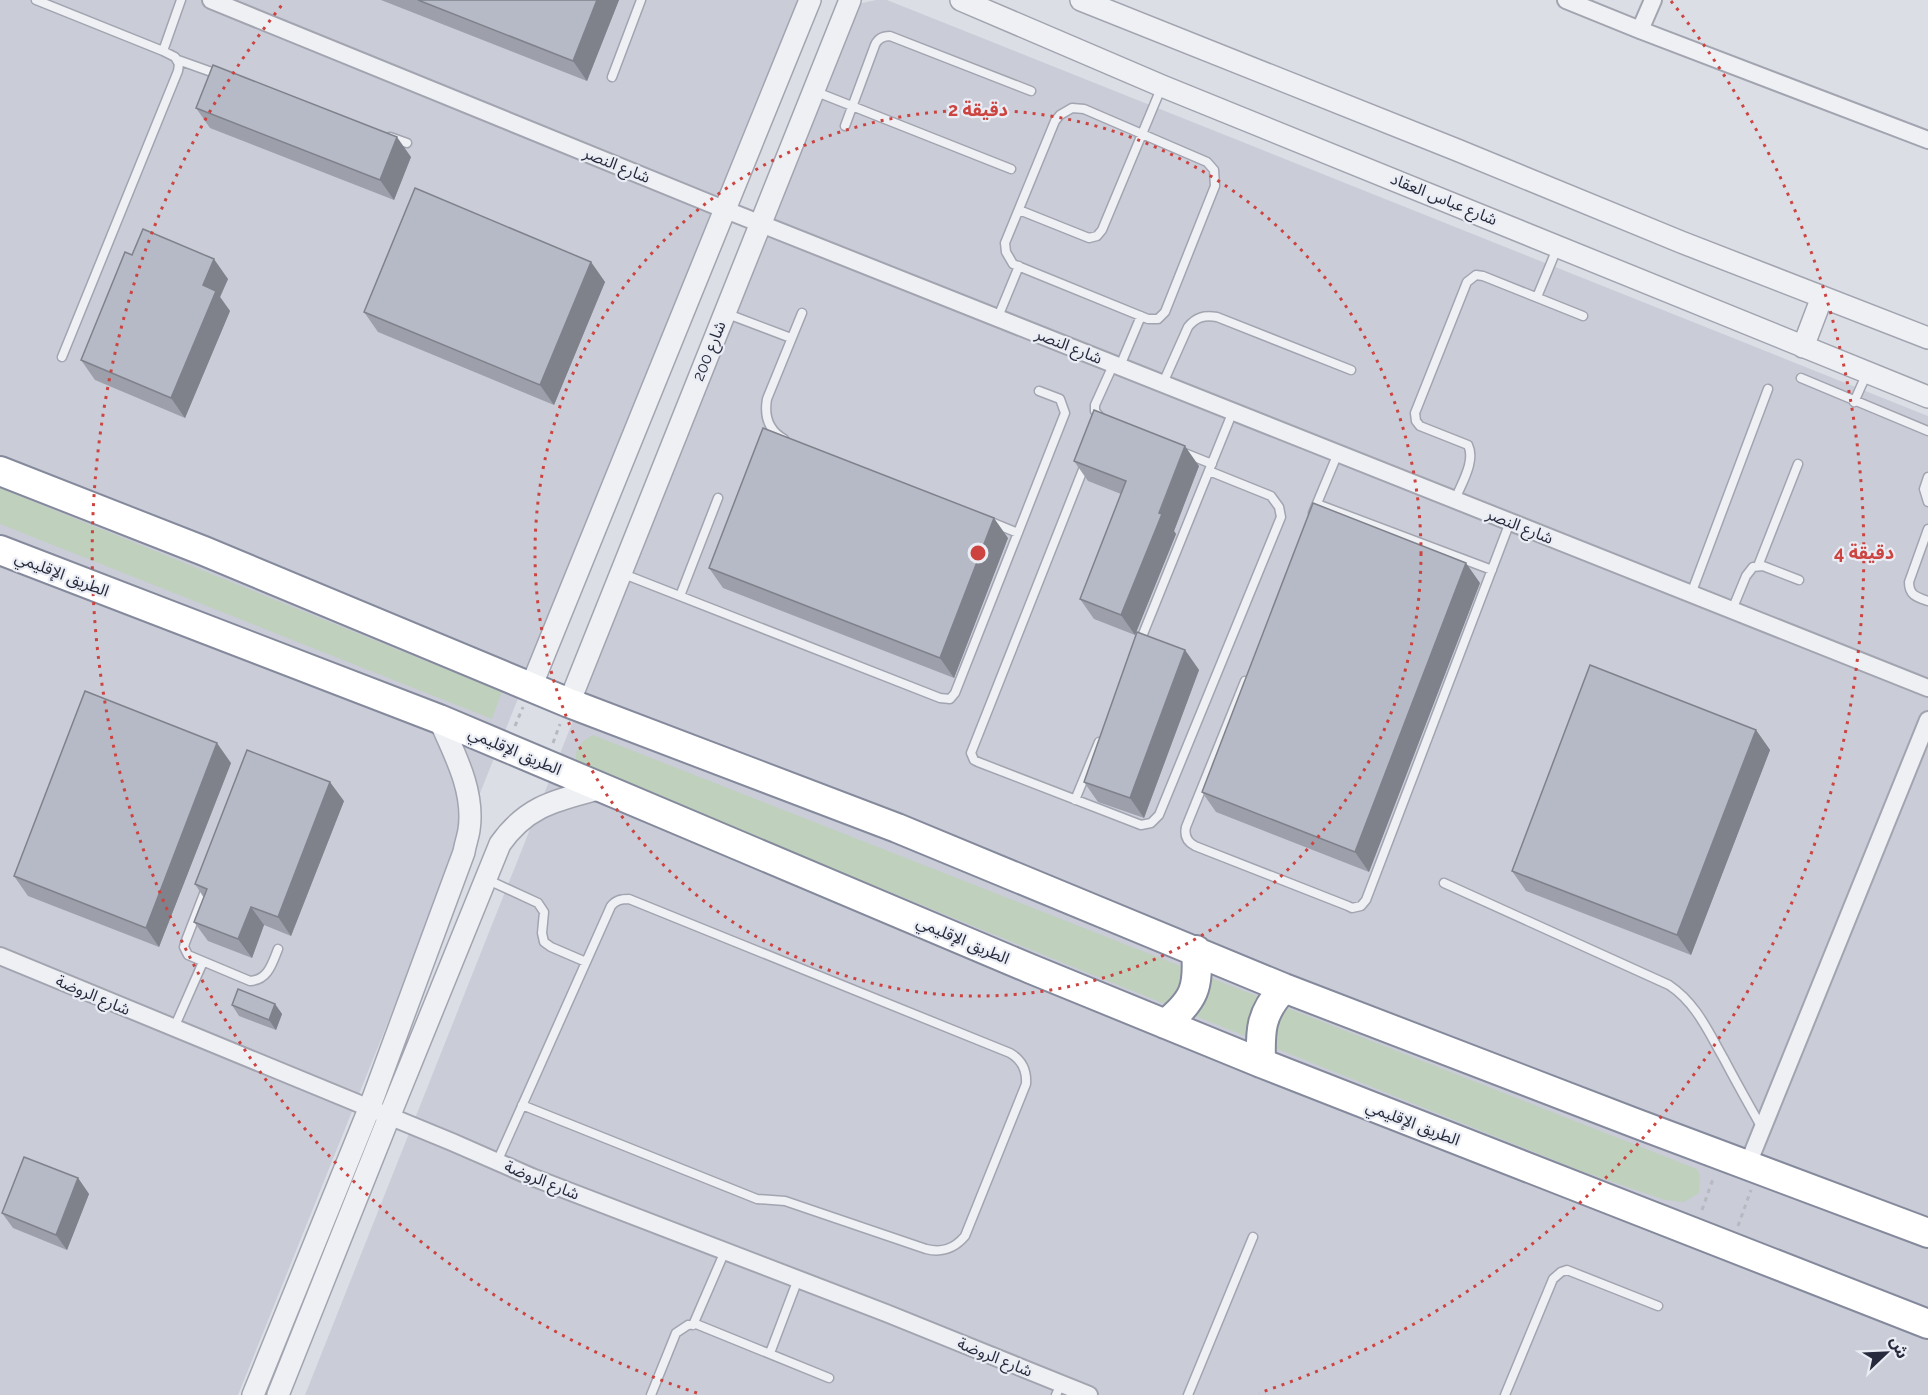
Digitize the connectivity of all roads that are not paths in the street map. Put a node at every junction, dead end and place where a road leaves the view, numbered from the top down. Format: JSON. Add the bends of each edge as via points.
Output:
{"nodes":[{"id":1,"x":36,"y":0,"type":"edge"},
{"id":2,"x":181,"y":0,"type":"edge"},
{"id":3,"x":211,"y":0,"type":"edge"},
{"id":4,"x":641,"y":0,"type":"edge"},
{"id":5,"x":810,"y":0,"type":"edge"},
{"id":6,"x":850,"y":0,"type":"edge"},
{"id":7,"x":961,"y":0,"type":"edge"},
{"id":8,"x":1081,"y":0,"type":"edge"},
{"id":9,"x":1566,"y":0,"type":"edge"},
{"id":10,"x":1653,"y":0,"type":"edge"},
{"id":11,"x":1640,"y":30,"type":"junction"},
{"id":12,"x":163,"y":51,"type":"junction"},
{"id":13,"x":178,"y":60,"type":"junction"},
{"id":14,"x":612,"y":77,"type":"dead end"},
{"id":15,"x":232,"y":80,"type":"edge"},
{"id":16,"x":1162,"y":86,"type":"junction"},
{"id":17,"x":813,"y":91,"type":"junction"},
{"id":18,"x":1031,"y":91,"type":"dead end"},
{"id":19,"x":852,"y":106,"type":"junction"},
{"id":20,"x":845,"y":126,"type":"dead end"},
{"id":21,"x":1142,"y":134,"type":"junction"},
{"id":22,"x":385,"y":135,"type":"edge"},
{"id":23,"x":1928,"y":140,"type":"edge"},
{"id":24,"x":407,"y":143,"type":"dead end"},
{"id":25,"x":1011,"y":170,"type":"dead end"},
{"id":26,"x":726,"y":210,"type":"junction"},
{"id":27,"x":1019,"y":210,"type":"junction"},
{"id":28,"x":761,"y":223,"type":"junction"},
{"id":29,"x":1558,"y":246,"type":"junction"},
{"id":30,"x":1019,"y":266,"type":"junction"},
{"id":31,"x":1537,"y":297,"type":"junction"},
{"id":32,"x":1822,"y":297,"type":"junction"},
{"id":33,"x":725,"y":312,"type":"junction"},
{"id":34,"x":802,"y":313,"type":"dead end"},
{"id":35,"x":1141,"y":316,"type":"junction"},
{"id":36,"x":1583,"y":316,"type":"dead end"},
{"id":37,"x":998,"y":317,"type":"junction"},
{"id":38,"x":791,"y":338,"type":"junction"},
{"id":39,"x":1928,"y":338,"type":"edge"},
{"id":40,"x":1803,"y":347,"type":"junction"},
{"id":41,"x":62,"y":357,"type":"dead end"},
{"id":42,"x":1117,"y":365,"type":"junction"},
{"id":43,"x":1351,"y":370,"type":"dead end"},
{"id":44,"x":1867,"y":373,"type":"junction"},
{"id":45,"x":1801,"y":378,"type":"dead end"},
{"id":46,"x":1163,"y":383,"type":"junction"},
{"id":47,"x":1768,"y":389,"type":"dead end"},
{"id":48,"x":1039,"y":391,"type":"dead end"},
{"id":49,"x":1928,"y":397,"type":"edge"},
{"id":50,"x":1854,"y":402,"type":"junction"},
{"id":51,"x":1233,"y":411,"type":"junction"},
{"id":52,"x":1103,"y":419,"type":"junction"},
{"id":53,"x":1114,"y":424,"type":"edge"},
{"id":54,"x":1098,"y":430,"type":"edge"},
{"id":55,"x":1928,"y":431,"type":"edge"},
{"id":56,"x":787,"y":441,"type":"edge"},
{"id":57,"x":1168,"y":446,"type":"edge"},
{"id":58,"x":1090,"y":452,"type":"edge"},
{"id":59,"x":1338,"y":453,"type":"junction"},
{"id":60,"x":1798,"y":464,"type":"dead end"},
{"id":61,"x":1211,"y":467,"type":"junction"},
{"id":62,"x":0,"y":471,"type":"edge"},
{"id":63,"x":1928,"y":477,"type":"edge"},
{"id":64,"x":718,"y":498,"type":"dead end"},
{"id":65,"x":1455,"y":500,"type":"junction"},
{"id":66,"x":1928,"y":502,"type":"edge"},
{"id":67,"x":1317,"y":504,"type":"junction"},
{"id":68,"x":985,"y":520,"type":"edge"},
{"id":69,"x":1510,"y":522,"type":"junction"},
{"id":70,"x":1308,"y":525,"type":"edge"},
{"id":71,"x":1928,"y":530,"type":"edge"},
{"id":72,"x":1018,"y":533,"type":"junction"},
{"id":73,"x":0,"y":550,"type":"edge"},
{"id":74,"x":1758,"y":566,"type":"junction"},
{"id":75,"x":1492,"y":570,"type":"junction"},
{"id":76,"x":621,"y":573,"type":"junction"},
{"id":77,"x":1799,"y":580,"type":"dead end"},
{"id":78,"x":1691,"y":594,"type":"junction"},
{"id":79,"x":680,"y":596,"type":"junction"},
{"id":80,"x":1928,"y":601,"type":"edge"},
{"id":81,"x":1732,"y":610,"type":"junction"},
{"id":82,"x":1133,"y":657,"type":"edge"},
{"id":83,"x":1247,"y":676,"type":"edge"},
{"id":84,"x":531,"y":687,"type":"junction"},
{"id":85,"x":1928,"y":688,"type":"edge"},
{"id":86,"x":569,"y":703,"type":"junction"},
{"id":87,"x":439,"y":719,"type":"junction"},
{"id":88,"x":1928,"y":720,"type":"edge"},
{"id":89,"x":1102,"y":734,"type":"edge"},
{"id":90,"x":602,"y":788,"type":"junction"},
{"id":91,"x":1075,"y":800,"type":"junction"},
{"id":92,"x":210,"y":879,"type":"edge"},
{"id":93,"x":485,"y":879,"type":"junction"},
{"id":94,"x":1444,"y":883,"type":"dead end"},
{"id":95,"x":278,"y":949,"type":"dead end"},
{"id":96,"x":1196,"y":950,"type":"junction"},
{"id":97,"x":0,"y":956,"type":"edge"},
{"id":98,"x":202,"y":962,"type":"junction"},
{"id":99,"x":586,"y":962,"type":"junction"},
{"id":100,"x":1284,"y":988,"type":"junction"},
{"id":101,"x":1165,"y":1024,"type":"junction"},
{"id":102,"x":174,"y":1028,"type":"junction"},
{"id":103,"x":1261,"y":1063,"type":"junction"},
{"id":104,"x":522,"y":1105,"type":"junction"},
{"id":105,"x":379,"y":1113,"type":"junction"},
{"id":106,"x":1762,"y":1128,"type":"junction"},
{"id":107,"x":497,"y":1162,"type":"junction"},
{"id":108,"x":1743,"y":1163,"type":"junction"},
{"id":109,"x":1928,"y":1233,"type":"edge"},
{"id":110,"x":1253,"y":1237,"type":"dead end"},
{"id":111,"x":725,"y":1251,"type":"junction"},
{"id":112,"x":798,"y":1279,"type":"junction"},
{"id":113,"x":1658,"y":1306,"type":"dead end"},
{"id":114,"x":1928,"y":1324,"type":"edge"},
{"id":115,"x":693,"y":1325,"type":"junction"},
{"id":116,"x":770,"y":1353,"type":"junction"},
{"id":117,"x":829,"y":1378,"type":"dead end"},
{"id":118,"x":1058,"y":1389,"type":"edge"},
{"id":119,"x":282,"y":1393,"type":"edge"},
{"id":120,"x":253,"y":1395,"type":"edge"},
{"id":121,"x":651,"y":1395,"type":"edge"},
{"id":122,"x":1089,"y":1395,"type":"edge"},
{"id":123,"x":1188,"y":1395,"type":"edge"},
{"id":124,"x":1505,"y":1395,"type":"edge"}],
"edges":[{"from":1,"to":12,"type":"lane"},
{"from":2,"to":12,"type":"lane"},
{"from":3,"to":26,"type":"street","name":"شارع النصر"},
{"from":4,"to":14,"type":"lane"},
{"from":5,"to":26,"type":"street"},
{"from":6,"to":17,"type":"street","name":"شارع 200"},
{"from":7,"to":16,"type":"street","name":"شارع عباس العقاد"},
{"from":8,"to":32,"type":"street"},
{"from":9,"to":11,"type":"street"},
{"from":10,"to":11,"type":"street"},
{"from":11,"to":23,"type":"street"},
{"from":12,"to":13,"type":"lane"},
{"from":13,"to":15,"type":"lane"},
{"from":13,"to":41,"type":"lane","via":[[178,71]]},
{"from":16,"to":21,"type":"lane"},
{"from":16,"to":29,"type":"street","name":"شارع عباس العقاد"},
{"from":17,"to":19,"type":"lane"},
{"from":17,"to":28,"type":"street","name":"شارع 200"},
{"from":18,"to":19,"type":"lane","via":[[885,36],[875,45]]},
{"from":19,"to":20,"type":"lane"},
{"from":19,"to":25,"type":"lane"},
{"from":21,"to":27,"type":"lane","via":[[1084,109],[1066,111],[1055,121]]},
{"from":21,"to":27,"type":"lane","via":[[1097,236],[1089,238]]},
{"from":21,"to":35,"type":"lane","via":[[1207,162],[1216,181],[1165,312],[1153,320]]},
{"from":22,"to":24,"type":"lane"},
{"from":26,"to":28,"type":"street","name":"شارع النصر"},
{"from":26,"to":84,"type":"street"},
{"from":27,"to":30,"type":"lane","via":[[1005,243],[1009,259]]},
{"from":28,"to":33,"type":"street","name":"شارع 200"},
{"from":28,"to":37,"type":"street","name":"شارع النصر"},
{"from":29,"to":31,"type":"lane"},
{"from":29,"to":40,"type":"street","name":"شارع عباس العقاد"},
{"from":30,"to":35,"type":"lane"},
{"from":30,"to":37,"type":"lane"},
{"from":31,"to":36,"type":"lane"},
{"from":31,"to":65,"type":"lane","via":[[1483,276],[1476,275],[1467,282],[1415,413],[1420,426],[1470,448],[1472,457]]},
{"from":32,"to":39,"type":"street"},
{"from":32,"to":40,"type":"street"},
{"from":33,"to":38,"type":"lane"},
{"from":33,"to":76,"type":"street","name":"شارع 200"},
{"from":34,"to":38,"type":"lane"},
{"from":35,"to":42,"type":"lane"},
{"from":37,"to":42,"type":"street","name":"شارع النصر"},
{"from":38,"to":56,"type":"lane","via":[[765,411],[768,424]]},
{"from":40,"to":44,"type":"street","name":"شارع عباس العقاد"},
{"from":42,"to":46,"type":"street","name":"شارع النصر"},
{"from":42,"to":52,"type":"lane","via":[[1095,405]]},
{"from":43,"to":46,"type":"lane","via":[[1209,316],[1194,320],[1188,327]]},
{"from":44,"to":49,"type":"street","name":"شارع عباس العقاد"},
{"from":44,"to":50,"type":"lane"},
{"from":45,"to":50,"type":"lane"},
{"from":46,"to":51,"type":"street","name":"شارع النصر"},
{"from":47,"to":78,"type":"lane"},
{"from":48,"to":72,"type":"lane","via":[[1060,399],[1065,413]]},
{"from":50,"to":55,"type":"lane"},
{"from":51,"to":59,"type":"street","name":"شارع النصر"},
{"from":51,"to":61,"type":"lane"},
{"from":52,"to":53,"type":"lane"},
{"from":52,"to":54,"type":"lane"},
{"from":57,"to":61,"type":"lane"},
{"from":58,"to":91,"type":"lane","via":[[971,753],[978,762]]},
{"from":59,"to":65,"type":"street","name":"شارع النصر"},
{"from":59,"to":67,"type":"lane"},
{"from":60,"to":74,"type":"lane"},
{"from":61,"to":82,"type":"lane"},
{"from":61,"to":91,"type":"lane","via":[[1271,496],[1281,517],[1159,815],[1151,823],[1141,825]]},
{"from":62,"to":84,"type":"highway"},
{"from":63,"to":66,"type":"lane","via":[[1924,489]]},
{"from":64,"to":79,"type":"lane"},
{"from":65,"to":69,"type":"street","name":"شارع النصر"},
{"from":67,"to":70,"type":"lane"},
{"from":67,"to":75,"type":"lane"},
{"from":68,"to":72,"type":"lane"},
{"from":69,"to":75,"type":"lane"},
{"from":69,"to":78,"type":"street","name":"شارع النصر"},
{"from":71,"to":80,"type":"lane","via":[[1909,590]]},
{"from":72,"to":79,"type":"lane","via":[[950,699]]},
{"from":73,"to":87,"type":"highway","name":"الطريق الإقليمي"},
{"from":74,"to":77,"type":"lane"},
{"from":74,"to":81,"type":"lane","via":[[1749,570]]},
{"from":75,"to":83,"type":"lane","via":[[1361,906],[1352,908],[1187,840],[1186,828]]},
{"from":76,"to":79,"type":"lane"},
{"from":76,"to":86,"type":"street","name":"شارع 200"},
{"from":78,"to":81,"type":"street","name":"شارع النصر"},
{"from":81,"to":85,"type":"street","name":"شارع النصر"},
{"from":84,"to":86,"type":"highway"},
{"from":86,"to":96,"type":"highway","via":[[897,828]]},
{"from":87,"to":90,"type":"highway","name":"الطريق الإقليمي"},
{"from":87,"to":105,"type":"street","via":[[467,791],[470,828]]},
{"from":88,"to":106,"type":"street"},
{"from":89,"to":91,"type":"lane"},
{"from":90,"to":93,"type":"street","via":[[540,807],[524,817],[500,844]]},
{"from":90,"to":101,"type":"highway","name":"الطريق الإقليمي"},
{"from":92,"to":98,"type":"lane","via":[[184,947],[188,955]]},
{"from":93,"to":99,"type":"lane","via":[[538,903],[544,912],[544,942]]},
{"from":93,"to":105,"type":"street"},
{"from":94,"to":106,"type":"lane","via":[[1678,991],[1701,1018]]},
{"from":95,"to":98,"type":"lane","via":[[268,972],[254,981]]},
{"from":96,"to":100,"type":"highway"},
{"from":96,"to":101,"type":"highway","via":[[1195,990]]},
{"from":97,"to":102,"type":"street","name":"شارع الروضة"},
{"from":98,"to":102,"type":"lane"},
{"from":99,"to":104,"type":"lane"},
{"from":99,"to":104,"type":"lane","via":[[611,906],[618,900],[629,899],[1017,1057],[1025,1070],[1026,1084],[964,1236],[954,1246],[933,1251],[785,1201],[757,1199]]},
{"from":100,"to":103,"type":"highway","via":[[1263,1020]]},
{"from":100,"to":108,"type":"highway"},
{"from":101,"to":103,"type":"highway","name":"الطريق الإقليمي"},
{"from":102,"to":105,"type":"street","name":"شارع الروضة"},
{"from":103,"to":114,"type":"highway","name":"الطريق الإقليمي"},
{"from":104,"to":107,"type":"lane"},
{"from":105,"to":107,"type":"street","name":"شارع الروضة"},
{"from":105,"to":119,"type":"street"},
{"from":105,"to":120,"type":"street"},
{"from":106,"to":108,"type":"street"},
{"from":107,"to":111,"type":"street","name":"شارع الروضة"},
{"from":108,"to":109,"type":"highway"},
{"from":110,"to":123,"type":"lane"},
{"from":111,"to":112,"type":"street","name":"شارع الروضة"},
{"from":111,"to":115,"type":"lane"},
{"from":112,"to":116,"type":"lane"},
{"from":112,"to":118,"type":"street","name":"شارع الروضة"},
{"from":113,"to":124,"type":"lane","via":[[1567,1270],[1561,1272],[1553,1279]]},
{"from":115,"to":116,"type":"lane"},
{"from":115,"to":121,"type":"lane","via":[[676,1333]]},
{"from":116,"to":117,"type":"lane"},
{"from":118,"to":122,"type":"street","name":"شارع الروضة"}]}
